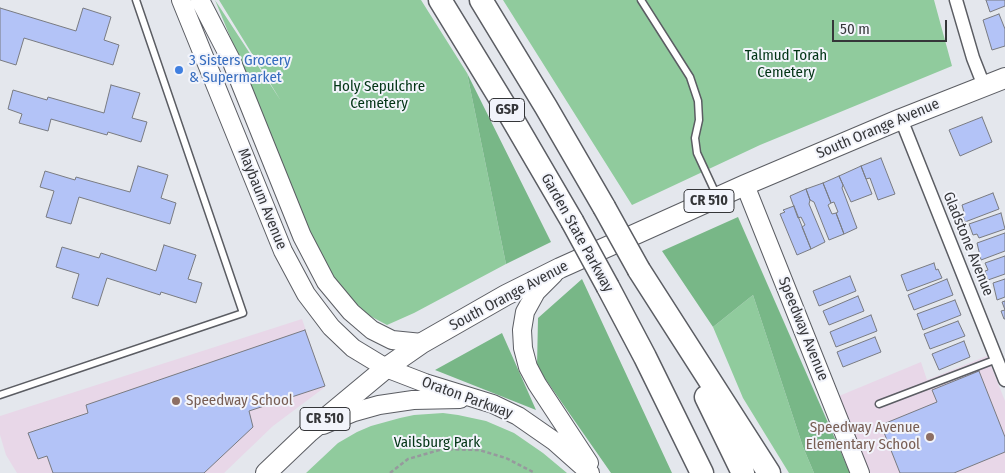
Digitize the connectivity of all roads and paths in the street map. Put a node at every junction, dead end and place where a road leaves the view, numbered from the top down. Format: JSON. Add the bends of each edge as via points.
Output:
{"nodes":[{"id":1,"x":136,"y":0,"type":"edge"},
{"id":2,"x":181,"y":0,"type":"edge"},
{"id":3,"x":200,"y":0,"type":"edge"},
{"id":4,"x":440,"y":0,"type":"edge"},
{"id":5,"x":481,"y":0,"type":"edge"},
{"id":6,"x":641,"y":0,"type":"edge"},
{"id":7,"x":956,"y":0,"type":"edge"},
{"id":8,"x":1005,"y":78,"type":"edge"},
{"id":9,"x":984,"y":86,"type":"junction"},
{"id":10,"x":901,"y":119,"type":"junction"},
{"id":11,"x":745,"y":185,"type":"junction"},
{"id":12,"x":718,"y":197,"type":"junction"},
{"id":13,"x":560,"y":268,"type":"junction"},
{"id":14,"x":640,"y":270,"type":"junction"},
{"id":15,"x":422,"y":343,"type":"junction"},
{"id":16,"x":997,"y":359,"type":"junction"},
{"id":17,"x":386,"y":368,"type":"junction"},
{"id":18,"x":1005,"y":380,"type":"edge"},
{"id":19,"x":0,"y":394,"type":"edge"},
{"id":20,"x":478,"y":399,"type":"junction"},
{"id":21,"x":879,"y":404,"type":"dead end"},
{"id":22,"x":309,"y":432,"type":"junction"},
{"id":23,"x":266,"y":473,"type":"edge"},
{"id":24,"x":390,"y":473,"type":"edge"},
{"id":25,"x":535,"y":473,"type":"edge"},
{"id":26,"x":590,"y":473,"type":"edge"},
{"id":27,"x":596,"y":473,"type":"edge"},
{"id":28,"x":702,"y":473,"type":"edge"},
{"id":29,"x":743,"y":473,"type":"edge"},
{"id":30,"x":769,"y":473,"type":"edge"},
{"id":31,"x":860,"y":473,"type":"edge"}],
"edges":[{"from":1,"to":19,"type":"lane","via":[[243,314]]},
{"from":2,"to":17,"type":"main road","name":"Maybaum Avenue","via":[[276,235],[299,282],[322,317],[343,339]]},
{"from":3,"to":15,"type":"main road","name":"Maybaum Avenue","via":[[231,60],[302,236],[326,282],[351,312],[372,330],[392,340]]},
{"from":4,"to":28,"type":"highway","name":"Garden State Parkway","number":"GSP","bridge":true,"via":[[572,221],[645,357]]},
{"from":5,"to":14,"type":"highway","number":"GSP","bridge":true},
{"from":6,"to":12,"type":"lane","via":[[690,76],[698,101],[697,153]]},
{"from":7,"to":9,"type":"street"},
{"from":8,"to":9,"type":"main road","name":"South Orange Avenue","number":"CR 510"},
{"from":9,"to":10,"type":"main road","name":"South Orange Avenue","number":"CR 510"},
{"from":10,"to":11,"type":"main road","name":"South Orange Avenue","number":"CR 510"},
{"from":10,"to":16,"type":"street","name":"Gladstone Avenue"},
{"from":11,"to":12,"type":"main road","name":"South Orange Avenue","number":"CR 510"},
{"from":11,"to":31,"type":"main road","name":"Speedway Avenue"},
{"from":12,"to":13,"type":"main road","name":"South Orange Avenue","number":"CR 510"},
{"from":13,"to":15,"type":"main road","name":"South Orange Avenue","number":"CR 510"},
{"from":13,"to":27,"type":"main road","via":[[527,306],[522,322],[523,348],[537,384]]},
{"from":14,"to":29,"type":"highway","number":"GSP"},
{"from":14,"to":30,"type":"highway"},
{"from":15,"to":17,"type":"main road","name":"South Orange Avenue","number":"CR 510"},
{"from":16,"to":18,"type":"street","name":"Gladstone Avenue"},
{"from":16,"to":21,"type":"lane"},
{"from":17,"to":20,"type":"main road","name":"Oraton Parkway"},
{"from":17,"to":22,"type":"main road","name":"South Orange Avenue","number":"CR 510"},
{"from":20,"to":22,"type":"main road","via":[[420,400],[379,405]]},
{"from":20,"to":26,"type":"main road","name":"Oraton Parkway","via":[[530,423]]},
{"from":22,"to":23,"type":"main road","name":"South Orange Avenue","number":"CR 510"},
{"from":24,"to":25,"type":"path","via":[[408,459],[443,449],[478,450],[506,458]]}]}
